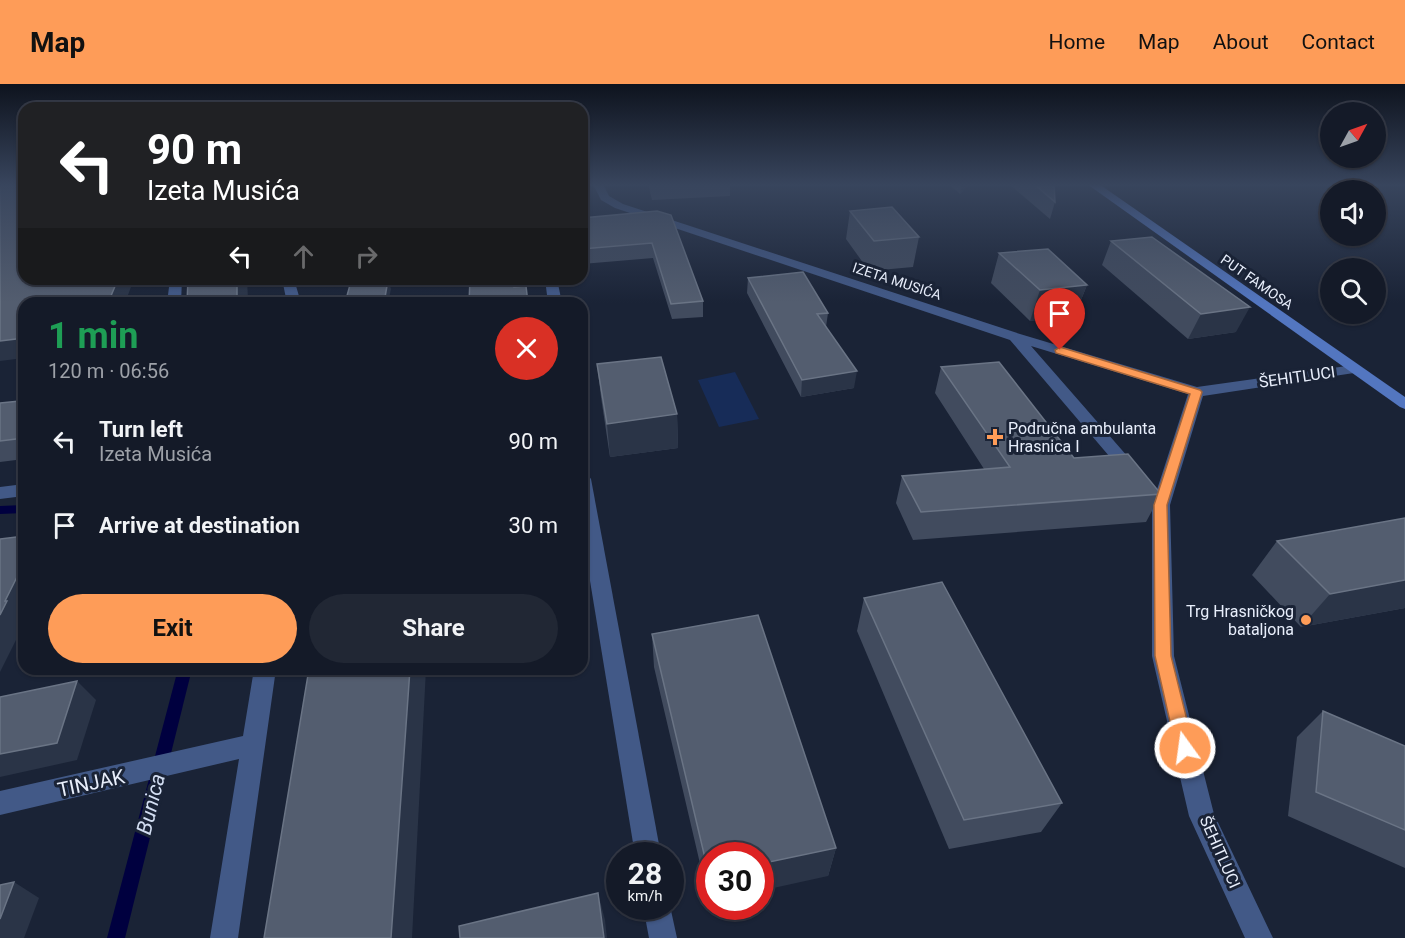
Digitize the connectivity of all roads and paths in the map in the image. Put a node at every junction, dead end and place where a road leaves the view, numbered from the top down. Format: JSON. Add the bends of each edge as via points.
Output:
{"nodes":[{"id":1,"x":673,"y":224,"type":"edge"},
{"id":2,"x":1148,"y":224,"type":"edge"},
{"id":3,"x":1015,"y":337,"type":"junction"},
{"id":4,"x":1354,"y":369,"type":"junction"},
{"id":5,"x":1196,"y":392,"type":"junction"},
{"id":6,"x":1405,"y":404,"type":"edge"},
{"id":7,"x":18,"y":491,"type":"edge"},
{"id":8,"x":0,"y":493,"type":"edge"},
{"id":9,"x":1161,"y":505,"type":"junction"},
{"id":10,"x":588,"y":513,"type":"edge"},
{"id":11,"x":264,"y":675,"type":"edge"},
{"id":12,"x":252,"y":745,"type":"junction"},
{"id":13,"x":0,"y":803,"type":"edge"},
{"id":14,"x":646,"y":842,"type":"edge"},
{"id":15,"x":660,"y":920,"type":"edge"},
{"id":16,"x":224,"y":938,"type":"edge"},
{"id":17,"x":663,"y":938,"type":"edge"},
{"id":18,"x":1259,"y":938,"type":"edge"}],
"edges":[{"from":1,"to":3,"type":"street","name":"IZETA MUSIĆA"},
{"from":2,"to":4,"type":"main road","name":"PUT FAMOSA"},
{"from":3,"to":5,"type":"street","name":"IZETA MUSIĆA"},
{"from":3,"to":9,"type":"street"},
{"from":4,"to":5,"type":"street","name":"ŠEHITLUCI"},
{"from":4,"to":6,"type":"main road","name":"PUT FAMOSA"},
{"from":5,"to":9,"type":"street","name":"ŠEHITLUCI"},
{"from":7,"to":8,"type":"street"},
{"from":9,"to":18,"type":"street","name":"ŠEHITLUCI","via":[[1163,656],[1202,816]]},
{"from":10,"to":14,"type":"street"},
{"from":11,"to":12,"type":"street"},
{"from":12,"to":13,"type":"street","name":"TINJAK"},
{"from":12,"to":16,"type":"street"},
{"from":15,"to":17,"type":"street"}]}
